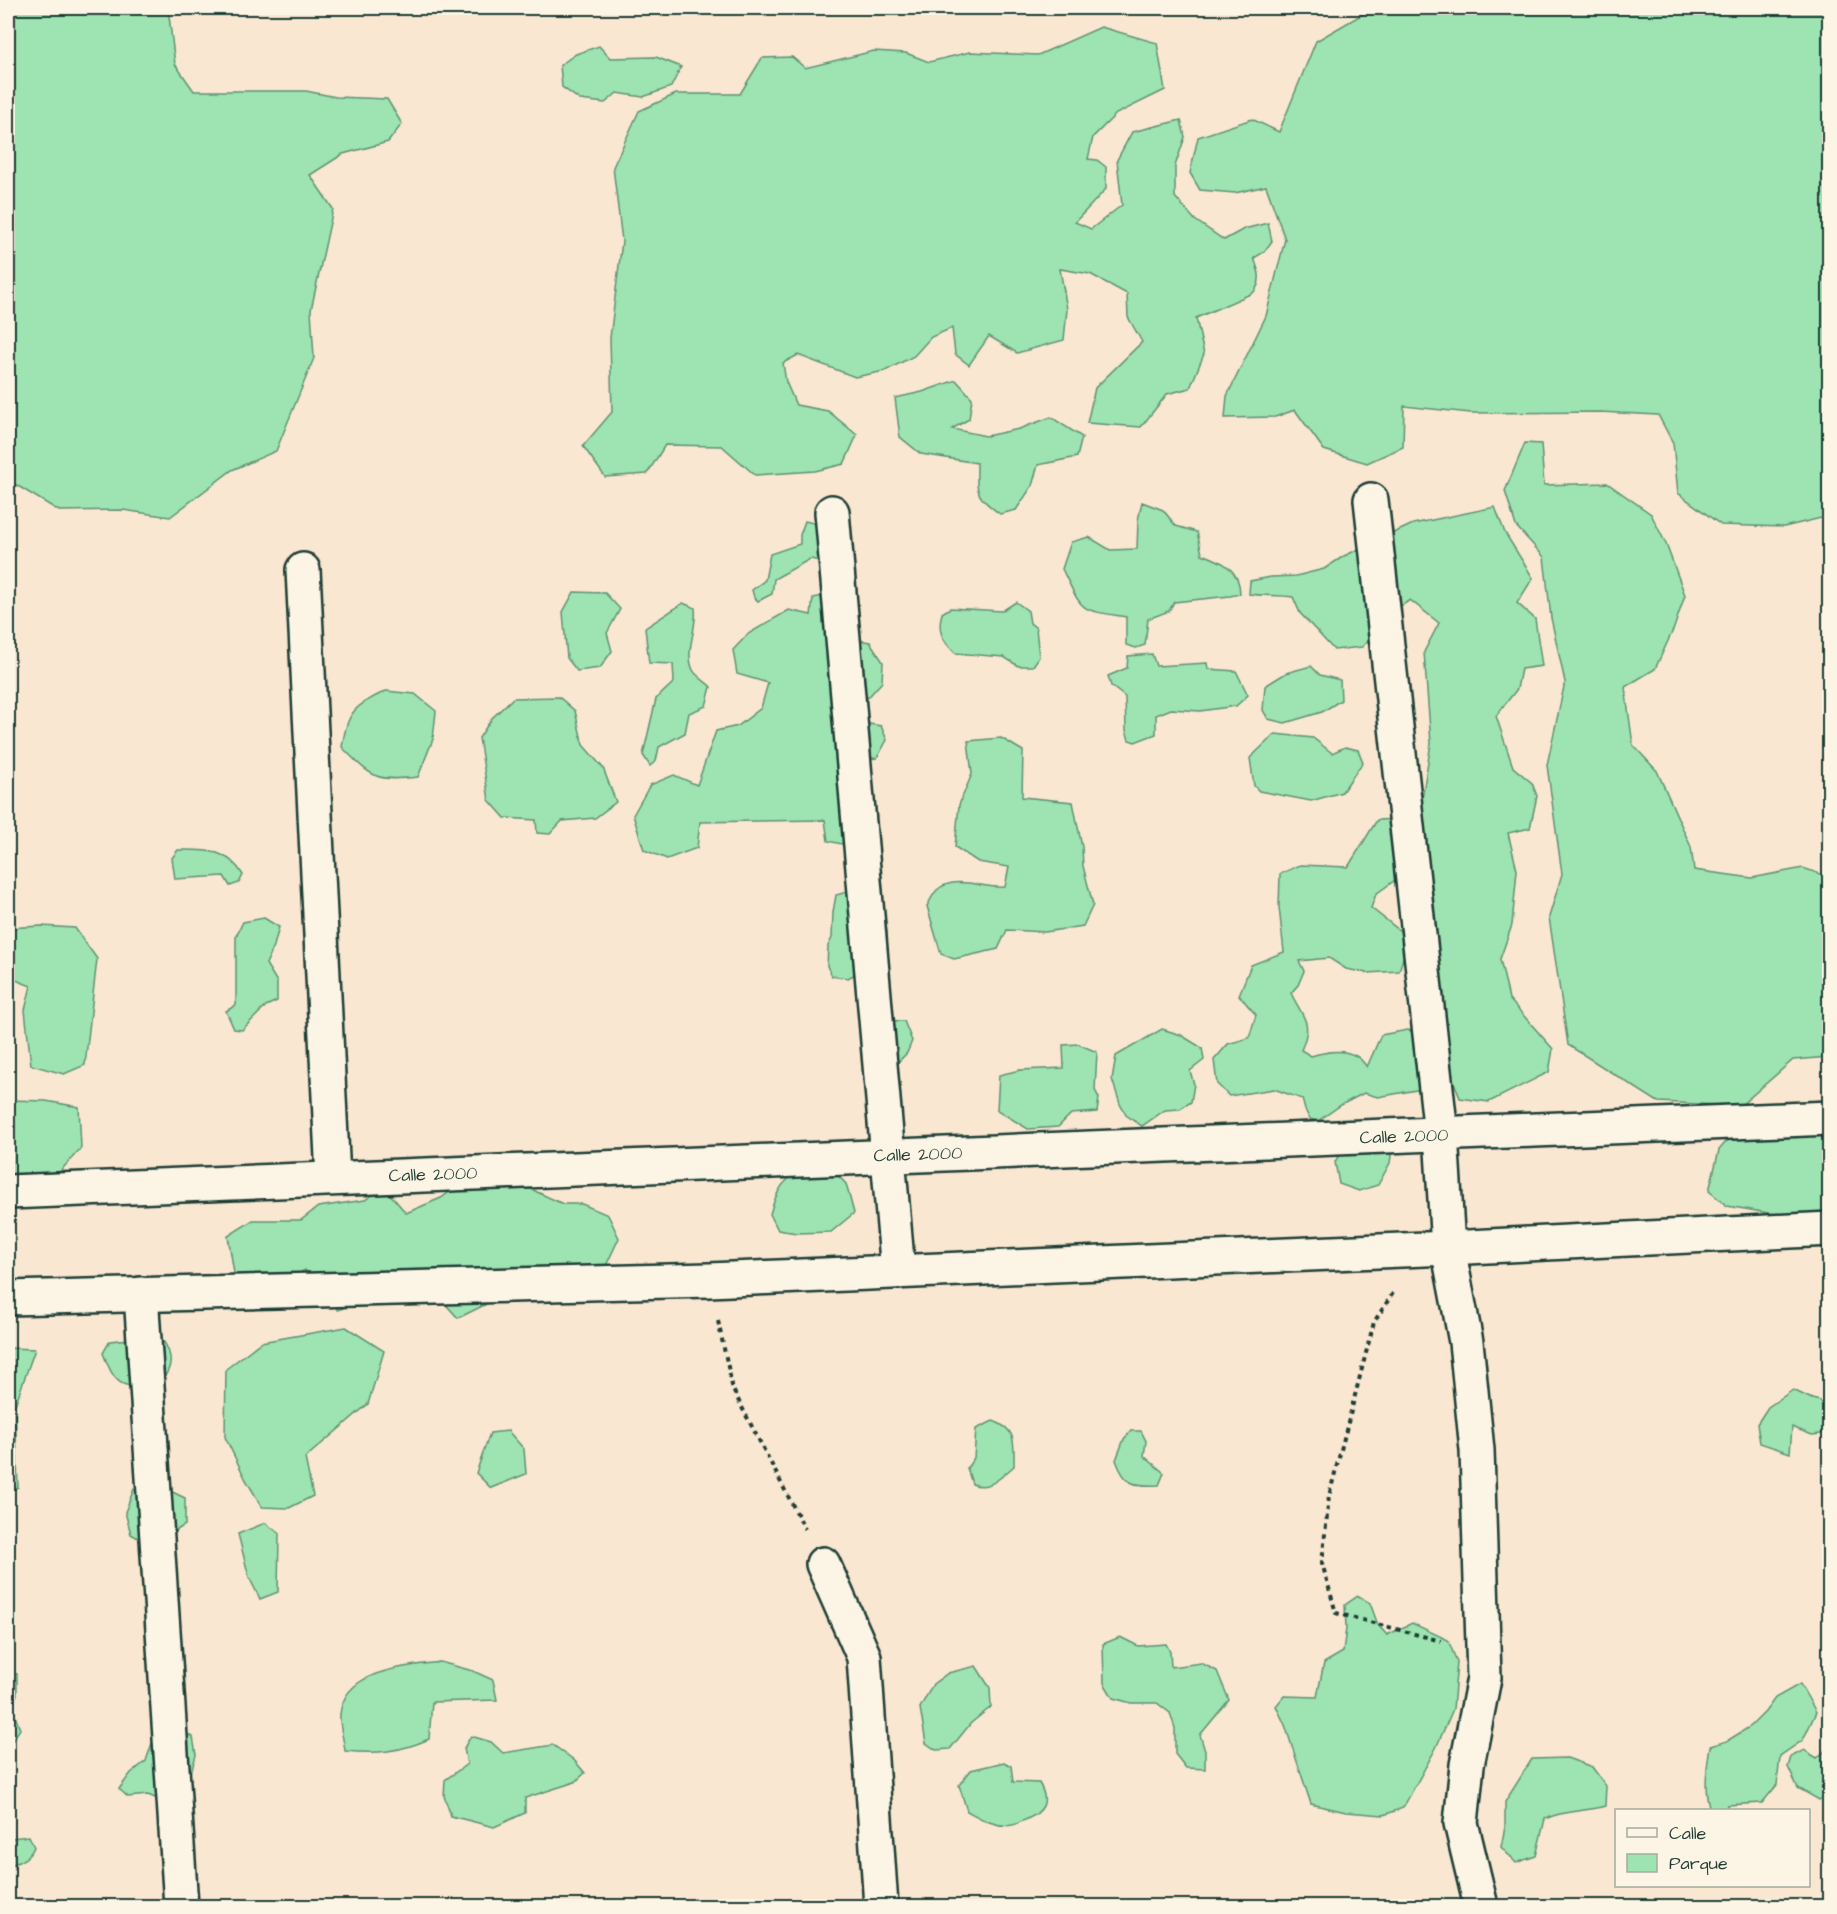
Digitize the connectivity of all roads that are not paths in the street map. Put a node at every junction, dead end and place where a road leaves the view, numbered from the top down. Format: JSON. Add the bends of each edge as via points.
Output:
{"nodes":[{"id":1,"x":1371,"y":500,"type":"dead end"},
{"id":2,"x":832,"y":512,"type":"dead end"},
{"id":3,"x":303,"y":570,"type":"dead end"},
{"id":4,"x":1830,"y":1118,"type":"edge"},
{"id":5,"x":1441,"y":1134,"type":"junction"},
{"id":6,"x":886,"y":1155,"type":"junction"},
{"id":7,"x":333,"y":1178,"type":"junction"},
{"id":8,"x":8,"y":1192,"type":"edge"},
{"id":9,"x":1830,"y":1229,"type":"edge"},
{"id":10,"x":1436,"y":1248,"type":"junction"},
{"id":11,"x":898,"y":1272,"type":"junction"},
{"id":12,"x":141,"y":1294,"type":"junction"},
{"id":13,"x":8,"y":1298,"type":"edge"},
{"id":14,"x":823,"y":1564,"type":"road end"},
{"id":15,"x":181,"y":1906,"type":"edge"},
{"id":16,"x":881,"y":1906,"type":"edge"},
{"id":17,"x":1481,"y":1906,"type":"edge"}],
"edges":[{"from":1,"to":5,"type":"street"},
{"from":2,"to":6,"type":"street"},
{"from":3,"to":7,"type":"street"},
{"from":4,"to":5,"type":"street","name":"Calle 2000"},
{"from":5,"to":6,"type":"street","name":"Calle 2000"},
{"from":5,"to":10,"type":"street"},
{"from":6,"to":7,"type":"street","name":"Calle 2000"},
{"from":6,"to":11,"type":"street"},
{"from":7,"to":8,"type":"street","name":"Calle 2000"},
{"from":9,"to":10,"type":"street"},
{"from":10,"to":11,"type":"street"},
{"from":10,"to":17,"type":"street","via":[[1466,1342],[1477,1450],[1484,1678],[1467,1765],[1461,1823]]},
{"from":11,"to":12,"type":"street"},
{"from":12,"to":13,"type":"street"},
{"from":12,"to":15,"type":"street"},
{"from":14,"to":16,"type":"street","via":[[864,1657]]}]}
